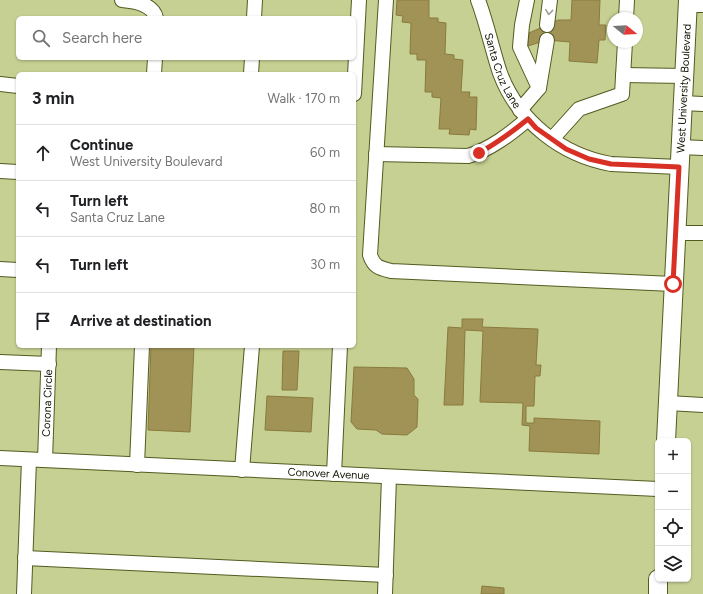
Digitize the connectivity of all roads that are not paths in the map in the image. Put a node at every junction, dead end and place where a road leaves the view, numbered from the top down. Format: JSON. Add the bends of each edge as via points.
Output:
{"nodes":[{"id":1,"x":122,"y":0,"type":"edge"},
{"id":2,"x":255,"y":0,"type":"edge"},
{"id":3,"x":359,"y":0,"type":"edge"},
{"id":4,"x":386,"y":0,"type":"edge"},
{"id":5,"x":478,"y":0,"type":"edge"},
{"id":6,"x":527,"y":0,"type":"edge"},
{"id":7,"x":550,"y":0,"type":"edge"},
{"id":8,"x":627,"y":0,"type":"edge"},
{"id":9,"x":693,"y":3,"type":"edge"},
{"id":10,"x":626,"y":12,"type":"edge"},
{"id":11,"x":156,"y":16,"type":"edge"},
{"id":12,"x":254,"y":16,"type":"edge"},
{"id":13,"x":547,"y":25,"type":"dead end"},
{"id":14,"x":547,"y":40,"type":"dead end"},
{"id":15,"x":625,"y":48,"type":"edge"},
{"id":16,"x":356,"y":56,"type":"edge"},
{"id":17,"x":155,"y":60,"type":"edge"},
{"id":18,"x":252,"y":60,"type":"edge"},
{"id":19,"x":356,"y":60,"type":"edge"},
{"id":20,"x":154,"y":72,"type":"edge"},
{"id":21,"x":251,"y":72,"type":"edge"},
{"id":22,"x":355,"y":72,"type":"edge"},
{"id":23,"x":623,"y":75,"type":"junction"},
{"id":24,"x":684,"y":76,"type":"junction"},
{"id":25,"x":0,"y":84,"type":"edge"},
{"id":26,"x":16,"y":86,"type":"edge"},
{"id":27,"x":539,"y":88,"type":"junction"},
{"id":28,"x":682,"y":103,"type":"junction"},
{"id":29,"x":703,"y":104,"type":"edge"},
{"id":30,"x":524,"y":114,"type":"junction"},
{"id":31,"x":552,"y":139,"type":"junction"},
{"id":32,"x":680,"y":146,"type":"junction"},
{"id":33,"x":703,"y":148,"type":"edge"},
{"id":34,"x":376,"y":154,"type":"junction"},
{"id":35,"x":679,"y":167,"type":"junction"},
{"id":36,"x":0,"y":171,"type":"edge"},
{"id":37,"x":16,"y":172,"type":"edge"},
{"id":38,"x":676,"y":233,"type":"junction"},
{"id":39,"x":703,"y":233,"type":"edge"},
{"id":40,"x":0,"y":269,"type":"edge"},
{"id":41,"x":16,"y":270,"type":"edge"},
{"id":42,"x":673,"y":284,"type":"junction"},
{"id":43,"x":49,"y":348,"type":"edge"},
{"id":44,"x":142,"y":348,"type":"edge"},
{"id":45,"x":252,"y":348,"type":"edge"},
{"id":46,"x":340,"y":348,"type":"edge"},
{"id":47,"x":0,"y":362,"type":"edge"},
{"id":48,"x":49,"y":364,"type":"junction"},
{"id":49,"x":668,"y":403,"type":"junction"},
{"id":50,"x":703,"y":405,"type":"edge"},
{"id":51,"x":666,"y":438,"type":"edge"},
{"id":52,"x":0,"y":458,"type":"edge"},
{"id":53,"x":29,"y":460,"type":"junction"},
{"id":54,"x":45,"y":460,"type":"junction"},
{"id":55,"x":137,"y":465,"type":"junction"},
{"id":56,"x":242,"y":470,"type":"junction"},
{"id":57,"x":334,"y":474,"type":"junction"},
{"id":58,"x":389,"y":476,"type":"junction"},
{"id":59,"x":655,"y":489,"type":"edge"},
{"id":60,"x":25,"y":558,"type":"junction"},
{"id":61,"x":386,"y":574,"type":"junction"},
{"id":62,"x":658,"y":582,"type":"edge"},
{"id":63,"x":24,"y":594,"type":"edge"},
{"id":64,"x":385,"y":594,"type":"edge"},
{"id":65,"x":658,"y":594,"type":"edge"},
{"id":66,"x":667,"y":594,"type":"edge"}],
"edges":[{"from":1,"to":11,"type":"street","via":[[148,6]]},
{"from":2,"to":12,"type":"street"},
{"from":3,"to":16,"type":"street"},
{"from":4,"to":34,"type":"street"},
{"from":5,"to":30,"type":"street","name":"Santa Cruz Lane","via":[[500,73]]},
{"from":6,"to":27,"type":"street","via":[[520,47]]},
{"from":7,"to":13,"type":"street","one_way":true},
{"from":8,"to":10,"type":"street"},
{"from":9,"to":24,"type":"main road","name":"West University Boulevard"},
{"from":14,"to":27,"type":"street"},
{"from":15,"to":23,"type":"street"},
{"from":17,"to":20,"type":"street"},
{"from":18,"to":21,"type":"street"},
{"from":19,"to":22,"type":"street"},
{"from":23,"to":24,"type":"street"},
{"from":23,"to":31,"type":"street","via":[[622,94],[579,109]]},
{"from":24,"to":28,"type":"main road","name":"West University Boulevard"},
{"from":25,"to":26,"type":"street"},
{"from":27,"to":30,"type":"street"},
{"from":28,"to":29,"type":"street"},
{"from":28,"to":32,"type":"main road","name":"West University Boulevard"},
{"from":30,"to":31,"type":"street","name":"Santa Cruz Lane","via":[[536,128]]},
{"from":30,"to":34,"type":"street","via":[[514,131],[479,153],[468,156]]},
{"from":31,"to":35,"type":"street","name":"Santa Cruz Lane","via":[[578,155],[600,162]]},
{"from":32,"to":33,"type":"street"},
{"from":32,"to":35,"type":"main road","name":"West University Boulevard"},
{"from":34,"to":42,"type":"street","via":[[370,255],[373,264],[382,268],[391,271]]},
{"from":35,"to":38,"type":"main road","name":"West University Boulevard"},
{"from":36,"to":37,"type":"street"},
{"from":38,"to":39,"type":"street"},
{"from":38,"to":42,"type":"main road","name":"West University Boulevard"},
{"from":40,"to":41,"type":"street"},
{"from":42,"to":49,"type":"main road","name":"West University Boulevard"},
{"from":43,"to":48,"type":"street","name":"Corona Circle"},
{"from":44,"to":55,"type":"street"},
{"from":45,"to":56,"type":"street"},
{"from":46,"to":57,"type":"street"},
{"from":47,"to":48,"type":"street"},
{"from":48,"to":54,"type":"street","name":"Corona Circle"},
{"from":49,"to":50,"type":"street"},
{"from":49,"to":51,"type":"main road","name":"West University Boulevard"},
{"from":52,"to":53,"type":"street","name":"Conover Avenue"},
{"from":53,"to":54,"type":"street","name":"Conover Avenue"},
{"from":53,"to":60,"type":"street"},
{"from":54,"to":55,"type":"street","name":"Conover Avenue"},
{"from":55,"to":56,"type":"street","name":"Conover Avenue"},
{"from":56,"to":57,"type":"street","name":"Conover Avenue"},
{"from":57,"to":58,"type":"street","name":"Conover Avenue"},
{"from":58,"to":59,"type":"street","name":"Conover Avenue"},
{"from":58,"to":61,"type":"street"},
{"from":60,"to":61,"type":"street"},
{"from":60,"to":63,"type":"street"},
{"from":61,"to":64,"type":"street"},
{"from":62,"to":65,"type":"main road"},
{"from":65,"to":66,"type":"street"}]}
